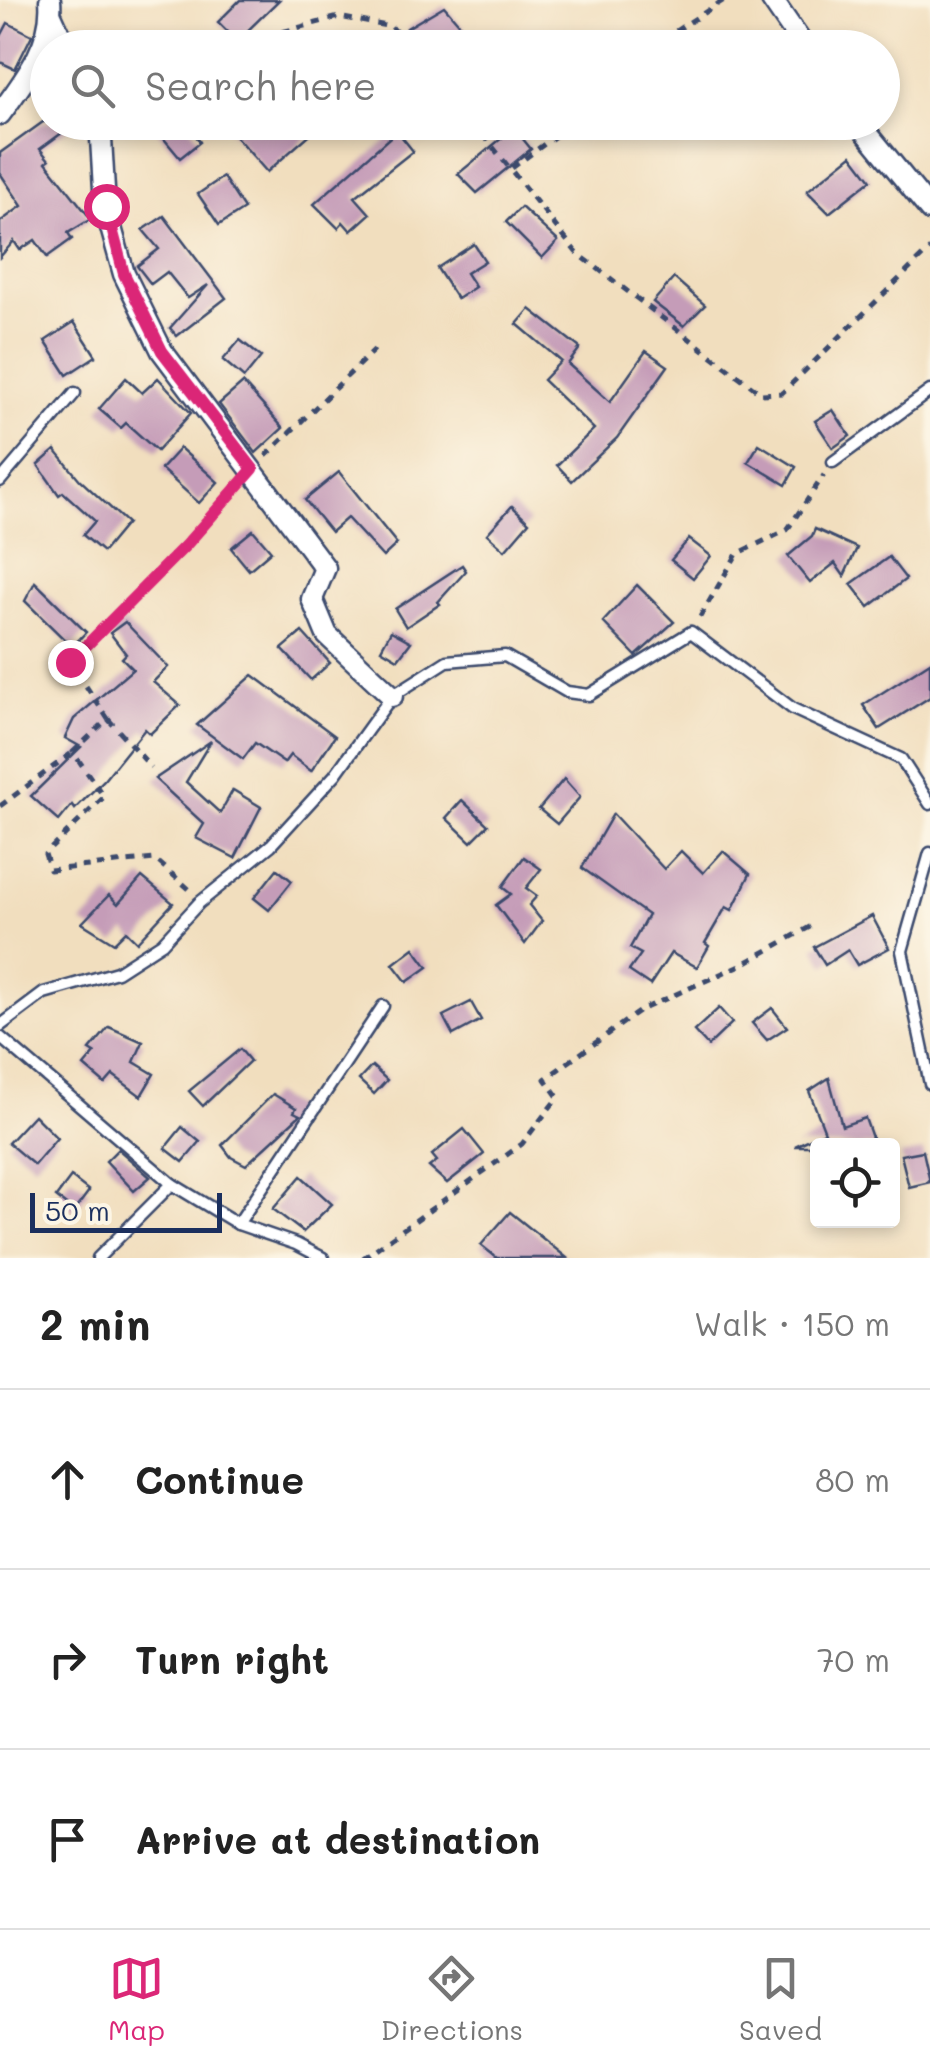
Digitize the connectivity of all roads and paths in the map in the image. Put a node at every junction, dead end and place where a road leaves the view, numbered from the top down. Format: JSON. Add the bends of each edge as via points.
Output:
{"nodes":[{"id":1,"x":724,"y":0,"type":"edge"},
{"id":2,"x":772,"y":0,"type":"edge"},
{"id":3,"x":290,"y":30,"type":"edge"},
{"id":4,"x":394,"y":30,"type":"edge"},
{"id":5,"x":677,"y":30,"type":"edge"},
{"id":6,"x":793,"y":30,"type":"edge"},
{"id":7,"x":30,"y":73,"type":"edge"},
{"id":8,"x":0,"y":114,"type":"edge"},
{"id":9,"x":101,"y":140,"type":"edge"},
{"id":10,"x":488,"y":140,"type":"edge"},
{"id":11,"x":550,"y":140,"type":"edge"},
{"id":12,"x":873,"y":140,"type":"edge"},
{"id":13,"x":512,"y":169,"type":"junction"},
{"id":14,"x":930,"y":210,"type":"edge"},
{"id":15,"x":930,"y":249,"type":"edge"},
{"id":16,"x":380,"y":344,"type":"dead end"},
{"id":17,"x":930,"y":391,"type":"edge"},
{"id":18,"x":75,"y":393,"type":"dead end"},
{"id":19,"x":834,"y":462,"type":"joint"},
{"id":20,"x":253,"y":469,"type":"junction"},
{"id":21,"x":0,"y":482,"type":"edge"},
{"id":22,"x":691,"y":632,"type":"junction"},
{"id":23,"x":392,"y":696,"type":"junction"},
{"id":24,"x":108,"y":719,"type":"junction"},
{"id":25,"x":72,"y":752,"type":"junction"},
{"id":26,"x":152,"y":767,"type":"dead end"},
{"id":27,"x":930,"y":804,"type":"edge"},
{"id":28,"x":0,"y":806,"type":"edge"},
{"id":29,"x":930,"y":853,"type":"edge"},
{"id":30,"x":200,"y":903,"type":"junction"},
{"id":31,"x":817,"y":923,"type":"dead end"},
{"id":32,"x":383,"y":1006,"type":"dead end"},
{"id":33,"x":0,"y":1026,"type":"edge"},
{"id":34,"x":0,"y":1037,"type":"edge"},
{"id":35,"x":930,"y":1084,"type":"edge"},
{"id":36,"x":172,"y":1184,"type":"junction"},
{"id":37,"x":238,"y":1224,"type":"junction"},
{"id":38,"x":98,"y":1258,"type":"edge"},
{"id":39,"x":323,"y":1258,"type":"edge"},
{"id":40,"x":363,"y":1258,"type":"edge"}],
"edges":[{"from":1,"to":5,"type":"path"},
{"from":2,"to":6,"type":"street"},
{"from":3,"to":4,"type":"path","via":[[339,17]]},
{"from":7,"to":8,"type":"street"},
{"from":9,"to":20,"type":"street","via":[[106,206],[124,274],[162,351]]},
{"from":10,"to":13,"type":"path"},
{"from":11,"to":13,"type":"path"},
{"from":12,"to":14,"type":"street"},
{"from":13,"to":15,"type":"path","via":[[576,252],[762,394],[782,394]]},
{"from":16,"to":20,"type":"path"},
{"from":17,"to":19,"type":"lane"},
{"from":18,"to":21,"type":"lane"},
{"from":19,"to":22,"type":"path","via":[[787,530],[737,554]]},
{"from":20,"to":23,"type":"street","via":[[325,568],[312,600],[327,635]]},
{"from":20,"to":24,"type":"path","via":[[70,662]]},
{"from":22,"to":23,"type":"lane","via":[[589,695],[567,692],[505,656],[447,661]]},
{"from":22,"to":27,"type":"lane","via":[[793,709],[901,758]]},
{"from":23,"to":30,"type":"lane","via":[[335,776],[272,845]]},
{"from":24,"to":25,"type":"path"},
{"from":24,"to":26,"type":"path"},
{"from":25,"to":28,"type":"path"},
{"from":25,"to":30,"type":"path","via":[[104,798],[45,854],[50,870],[156,859]]},
{"from":29,"to":35,"type":"lane","via":[[902,951]]},
{"from":30,"to":33,"type":"lane","via":[[162,943],[117,972],[44,992]]},
{"from":31,"to":40,"type":"path","via":[[641,1010],[544,1078],[558,1097],[522,1144]]},
{"from":32,"to":37,"type":"lane"},
{"from":34,"to":36,"type":"lane"},
{"from":36,"to":37,"type":"lane"},
{"from":36,"to":38,"type":"lane"},
{"from":37,"to":39,"type":"lane"}]}
